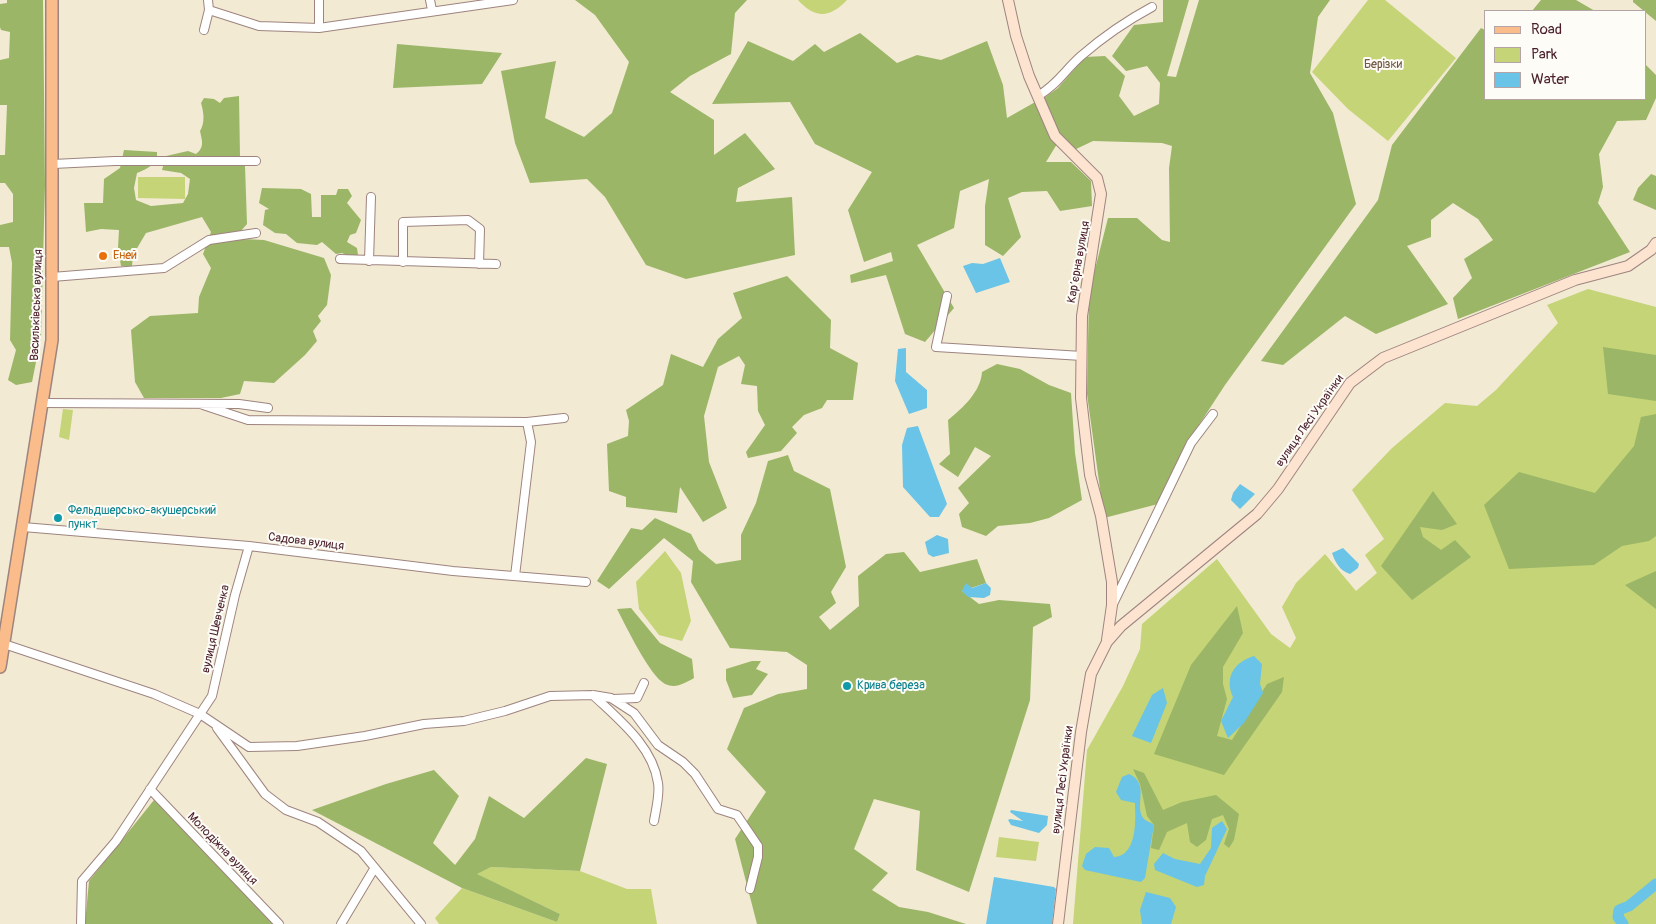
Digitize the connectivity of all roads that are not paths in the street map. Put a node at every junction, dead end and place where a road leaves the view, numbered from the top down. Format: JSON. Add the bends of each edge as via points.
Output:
{"nodes":[{"id":1,"x":52,"y":0,"type":"edge"},
{"id":2,"x":208,"y":0,"type":"edge"},
{"id":3,"x":319,"y":0,"type":"edge"},
{"id":4,"x":430,"y":0,"type":"edge"},
{"id":5,"x":513,"y":0,"type":"edge"},
{"id":6,"x":1008,"y":0,"type":"edge"},
{"id":7,"x":1152,"y":7,"type":"dead end"},
{"id":8,"x":209,"y":10,"type":"junction"},
{"id":9,"x":432,"y":10,"type":"junction"},
{"id":10,"x":319,"y":28,"type":"junction"},
{"id":11,"x":204,"y":30,"type":"dead end"},
{"id":12,"x":1038,"y":96,"type":"junction"},
{"id":13,"x":256,"y":161,"type":"dead end"},
{"id":14,"x":53,"y":164,"type":"junction"},
{"id":15,"x":371,"y":197,"type":"dead end"},
{"id":16,"x":256,"y":233,"type":"dead end"},
{"id":17,"x":1656,"y":243,"type":"edge"},
{"id":18,"x":340,"y":259,"type":"dead end"},
{"id":19,"x":369,"y":261,"type":"junction"},
{"id":20,"x":403,"y":262,"type":"junction"},
{"id":21,"x":480,"y":264,"type":"junction"},
{"id":22,"x":496,"y":264,"type":"dead end"},
{"id":23,"x":52,"y":278,"type":"junction"},
{"id":24,"x":947,"y":296,"type":"dead end"},
{"id":25,"x":1082,"y":356,"type":"junction"},
{"id":26,"x":43,"y":403,"type":"junction"},
{"id":27,"x":203,"y":405,"type":"junction"},
{"id":28,"x":268,"y":408,"type":"dead end"},
{"id":29,"x":1213,"y":414,"type":"dead end"},
{"id":30,"x":564,"y":418,"type":"dead end"},
{"id":31,"x":527,"y":422,"type":"junction"},
{"id":32,"x":1102,"y":523,"type":"joint"},
{"id":33,"x":23,"y":527,"type":"junction"},
{"id":34,"x":249,"y":546,"type":"junction"},
{"id":35,"x":515,"y":576,"type":"junction"},
{"id":36,"x":586,"y":582,"type":"dead end"},
{"id":37,"x":1112,"y":609,"type":"junction"},
{"id":38,"x":1126,"y":622,"type":"junction"},
{"id":39,"x":1107,"y":642,"type":"junction"},
{"id":40,"x":4,"y":644,"type":"junction"},
{"id":41,"x":0,"y":667,"type":"edge"},
{"id":42,"x":644,"y":683,"type":"dead end"},
{"id":43,"x":593,"y":695,"type":"junction"},
{"id":44,"x":611,"y":698,"type":"junction"},
{"id":45,"x":200,"y":714,"type":"junction"},
{"id":46,"x":214,"y":724,"type":"junction"},
{"id":47,"x":249,"y":747,"type":"junction"},
{"id":48,"x":239,"y":760,"type":"junction"},
{"id":49,"x":150,"y":788,"type":"junction"},
{"id":50,"x":654,"y":821,"type":"dead end"},
{"id":51,"x":374,"y":868,"type":"junction"},
{"id":52,"x":750,"y":889,"type":"dead end"},
{"id":53,"x":81,"y":924,"type":"edge"},
{"id":54,"x":279,"y":924,"type":"edge"},
{"id":55,"x":341,"y":924,"type":"edge"},
{"id":56,"x":421,"y":924,"type":"edge"},
{"id":57,"x":1058,"y":924,"type":"edge"}],
"edges":[{"from":1,"to":14,"type":"main road","name":"Васильківська вулиця"},
{"from":2,"to":8,"type":"street"},
{"from":3,"to":10,"type":"street"},
{"from":4,"to":9,"type":"street"},
{"from":5,"to":9,"type":"street"},
{"from":6,"to":12,"type":"street","name":"Карʼєрна вулиця","via":[[1016,36]]},
{"from":7,"to":12,"type":"street","via":[[1115,29],[1080,57],[1054,86]]},
{"from":8,"to":10,"type":"street","via":[[259,26]]},
{"from":8,"to":11,"type":"street"},
{"from":9,"to":10,"type":"street"},
{"from":12,"to":25,"type":"street","name":"Карʼєрна вулиця","via":[[1055,136],[1097,178],[1102,194],[1082,316]]},
{"from":13,"to":14,"type":"street"},
{"from":14,"to":23,"type":"main road","name":"Васильківська вулиця"},
{"from":15,"to":19,"type":"street"},
{"from":16,"to":23,"type":"street","via":[[209,240],[164,268]]},
{"from":17,"to":38,"type":"street","name":"вулиця Лесі Українки","via":[[1628,266],[1576,280],[1383,358],[1350,383],[1278,489],[1257,514]]},
{"from":18,"to":19,"type":"street"},
{"from":19,"to":20,"type":"street"},
{"from":20,"to":21,"type":"street"},
{"from":20,"to":21,"type":"street","via":[[402,222],[468,220],[480,229]]},
{"from":21,"to":22,"type":"street"},
{"from":23,"to":26,"type":"main road","name":"Васильківська вулиця","via":[[52,340]]},
{"from":24,"to":25,"type":"street","via":[[936,347]]},
{"from":25,"to":32,"type":"street","name":"Карʼєрна вулиця","via":[[1081,398],[1090,474]]},
{"from":26,"to":27,"type":"street"},
{"from":26,"to":33,"type":"main road","name":"Васильківська вулиця"},
{"from":27,"to":28,"type":"street","via":[[239,404]]},
{"from":27,"to":31,"type":"street","via":[[248,420]]},
{"from":29,"to":37,"type":"street","via":[[1191,442]]},
{"from":30,"to":31,"type":"street"},
{"from":31,"to":35,"type":"street","via":[[531,442]]},
{"from":32,"to":37,"type":"street","name":"вулиця Лесі Українки","via":[[1112,582]]},
{"from":33,"to":34,"type":"street","name":"Садова вулиця"},
{"from":33,"to":40,"type":"main road","name":"Васильківська вулиця"},
{"from":34,"to":35,"type":"street","name":"Садова вулиця"},
{"from":34,"to":45,"type":"street","name":"вулиця Шевченка","via":[[212,696]]},
{"from":35,"to":36,"type":"street","name":"Садова вулиця"},
{"from":37,"to":38,"type":"street","via":[[1117,619]]},
{"from":37,"to":39,"type":"street","name":"вулиця Лесі Українки"},
{"from":38,"to":39,"type":"street","name":"вулиця Лесі Українки"},
{"from":39,"to":57,"type":"street","name":"вулиця Лесі Українки","via":[[1091,674]]},
{"from":40,"to":41,"type":"main road","name":"Васильківська вулиця"},
{"from":40,"to":45,"type":"street","via":[[154,694]]},
{"from":42,"to":44,"type":"street","via":[[637,698]]},
{"from":43,"to":44,"type":"street"},
{"from":43,"to":47,"type":"street","via":[[550,696],[464,721],[424,724],[365,736],[297,746]]},
{"from":43,"to":50,"type":"street","via":[[639,741],[654,766],[658,784]]},
{"from":44,"to":52,"type":"street","via":[[634,712],[658,745],[695,774],[718,809],[737,815],[758,846]]},
{"from":45,"to":46,"type":"street"},
{"from":45,"to":49,"type":"street"},
{"from":46,"to":47,"type":"street"},
{"from":46,"to":48,"type":"street"},
{"from":47,"to":48,"type":"street"},
{"from":48,"to":51,"type":"street","via":[[265,794],[286,810],[318,822],[354,846]]},
{"from":49,"to":53,"type":"street","via":[[116,841],[82,881]]},
{"from":49,"to":54,"type":"street","name":"Молодіжна вулиця"},
{"from":51,"to":55,"type":"street"},
{"from":51,"to":56,"type":"street"}]}
